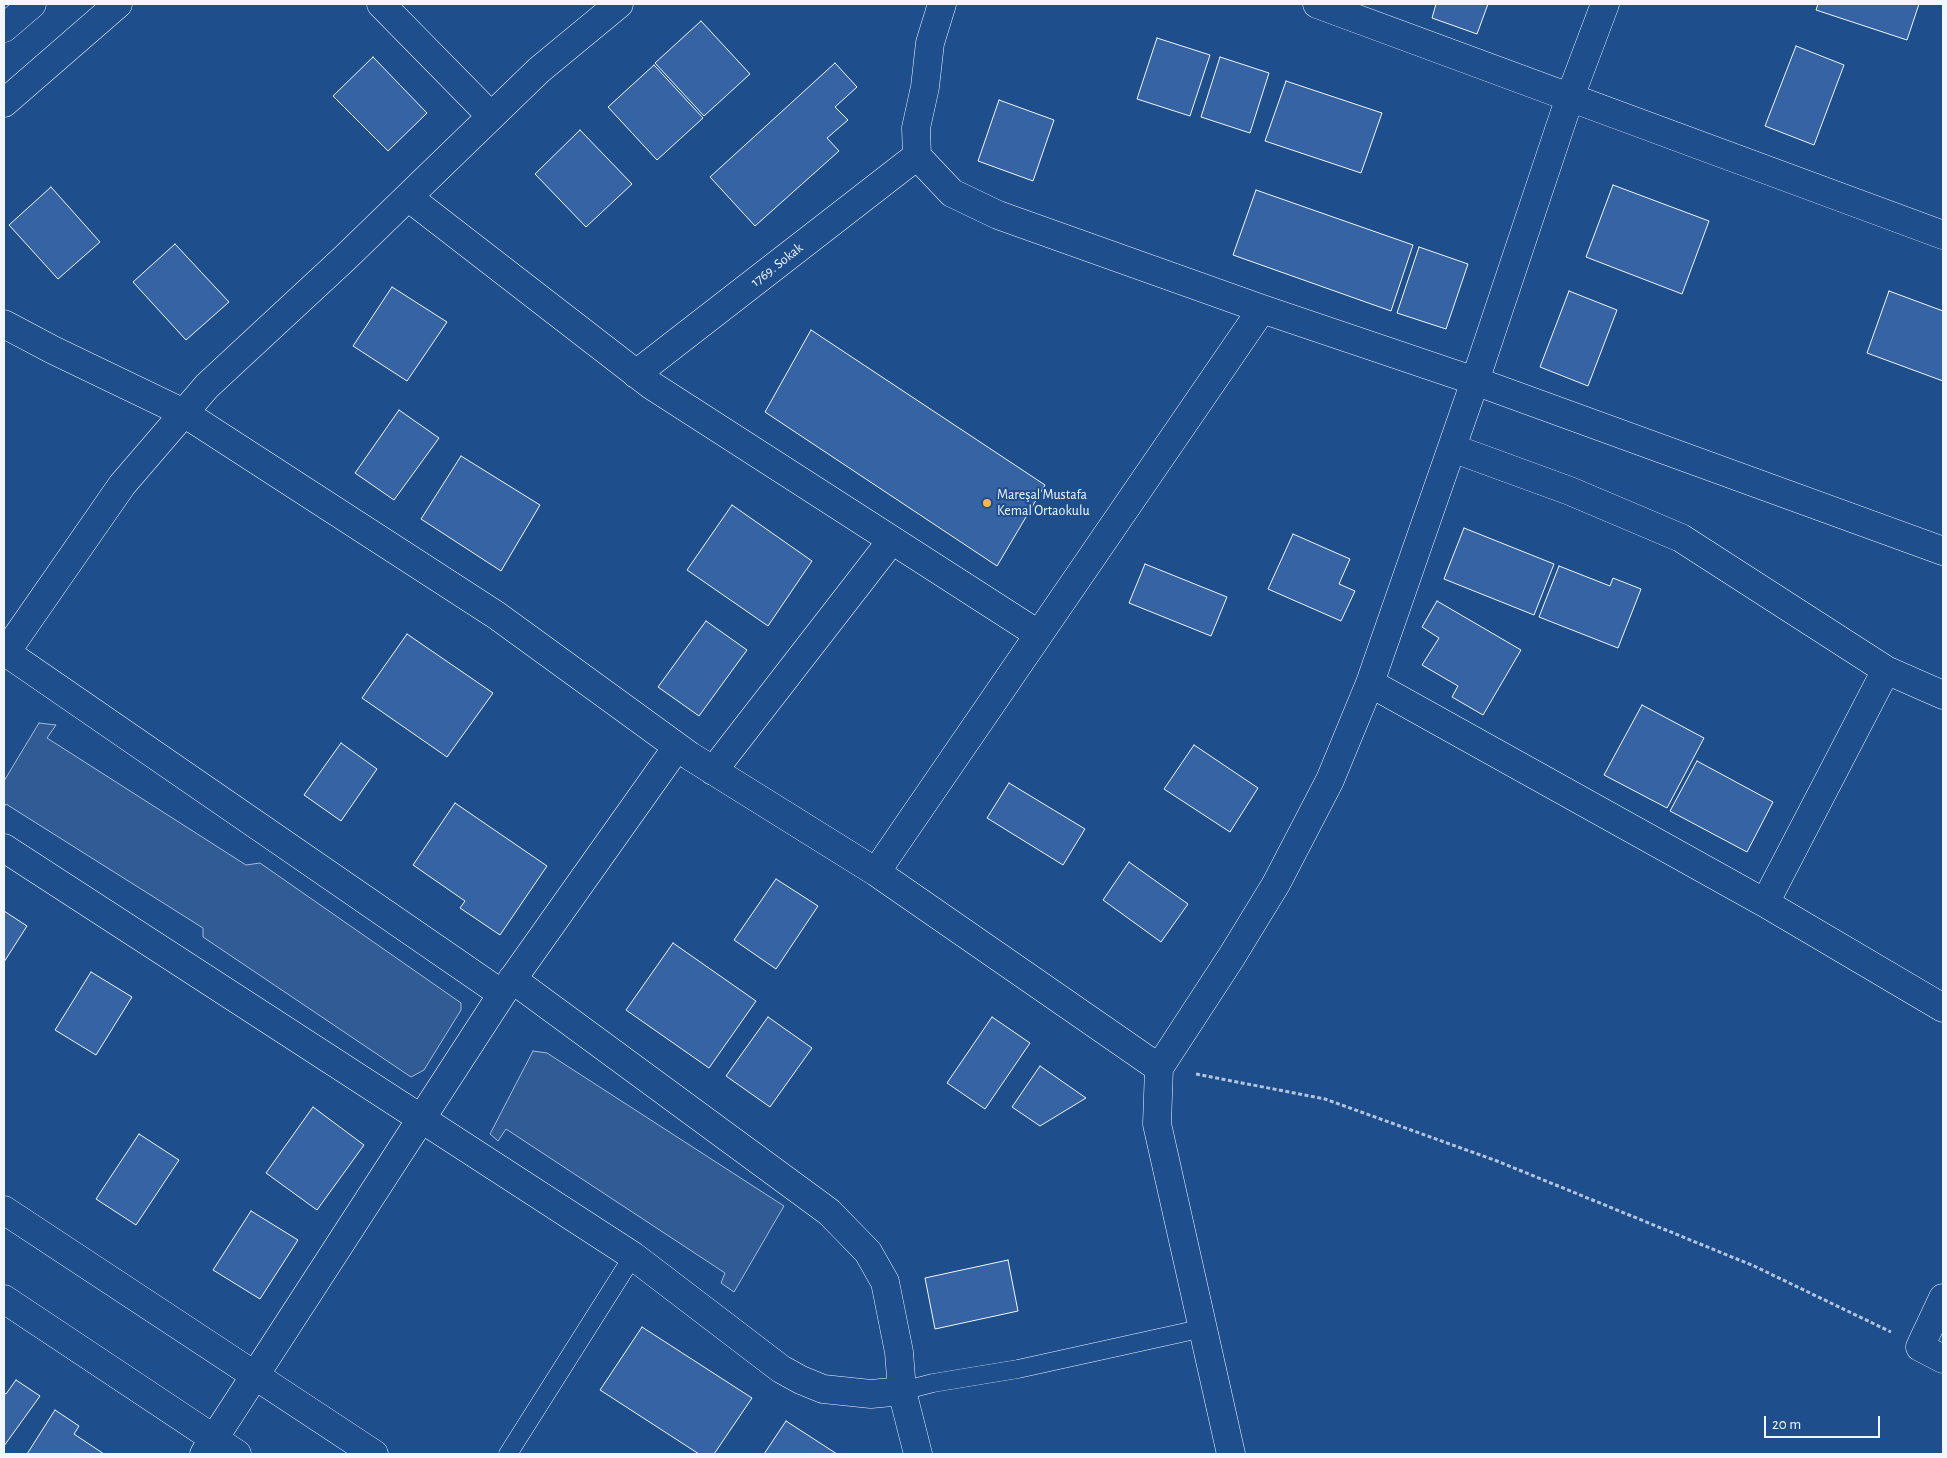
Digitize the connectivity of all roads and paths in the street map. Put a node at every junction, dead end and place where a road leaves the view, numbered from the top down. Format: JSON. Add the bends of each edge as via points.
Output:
{"nodes":[{"id":1,"x":32,"y":4,"type":"edge"},
{"id":2,"x":118,"y":4,"type":"edge"},
{"id":3,"x":381,"y":4,"type":"edge"},
{"id":4,"x":619,"y":4,"type":"edge"},
{"id":5,"x":942,"y":4,"type":"edge"},
{"id":6,"x":1317,"y":4,"type":"edge"},
{"id":7,"x":1605,"y":4,"type":"edge"},
{"id":8,"x":4,"y":28,"type":"edge"},
{"id":9,"x":1570,"y":97,"type":"junction"},
{"id":10,"x":4,"y":103,"type":"edge"},
{"id":11,"x":492,"y":116,"type":"junction"},
{"id":12,"x":917,"y":156,"type":"junction"},
{"id":13,"x":408,"y":197,"type":"junction"},
{"id":14,"x":1943,"y":235,"type":"edge"},
{"id":15,"x":1262,"y":309,"type":"junction"},
{"id":16,"x":4,"y":324,"type":"edge"},
{"id":17,"x":636,"y":374,"type":"junction"},
{"id":18,"x":1475,"y":381,"type":"junction"},
{"id":19,"x":184,"y":413,"type":"junction"},
{"id":20,"x":1452,"y":448,"type":"junction"},
{"id":21,"x":892,"y":540,"type":"junction"},
{"id":22,"x":1943,"y":550,"type":"edge"},
{"id":23,"x":1038,"y":634,"type":"junction"},
{"id":24,"x":4,"y":653,"type":"edge"},
{"id":25,"x":1886,"y":670,"type":"junction"},
{"id":26,"x":1370,"y":683,"type":"junction"},
{"id":27,"x":1943,"y":695,"type":"edge"},
{"id":28,"x":677,"y":747,"type":"junction"},
{"id":29,"x":713,"y":771,"type":"junction"},
{"id":30,"x":4,"y":848,"type":"edge"},
{"id":31,"x":876,"y":872,"type":"junction"},
{"id":32,"x":1765,"y":903,"type":"junction"},
{"id":33,"x":507,"y":987,"type":"junction"},
{"id":34,"x":1943,"y":1008,"type":"edge"},
{"id":35,"x":1159,"y":1068,"type":"junction"},
{"id":36,"x":420,"y":1120,"type":"junction"},
{"id":37,"x":4,"y":1210,"type":"edge"},
{"id":38,"x":633,"y":1256,"type":"junction"},
{"id":39,"x":1943,"y":1298,"type":"edge"},
{"id":40,"x":4,"y":1299,"type":"edge"},
{"id":41,"x":1204,"y":1328,"type":"junction"},
{"id":42,"x":1932,"y":1353,"type":"edge"},
{"id":43,"x":255,"y":1375,"type":"junction"},
{"id":44,"x":902,"y":1390,"type":"junction"},
{"id":45,"x":209,"y":1447,"type":"edge"},
{"id":46,"x":237,"y":1454,"type":"edge"},
{"id":47,"x":374,"y":1454,"type":"edge"},
{"id":48,"x":508,"y":1454,"type":"edge"},
{"id":49,"x":918,"y":1454,"type":"edge"},
{"id":50,"x":1231,"y":1454,"type":"edge"}],
"edges":[{"from":1,"to":8,"type":"street"},
{"from":2,"to":10,"type":"street"},
{"from":3,"to":11,"type":"street"},
{"from":4,"to":11,"type":"street","via":[[539,70]]},
{"from":5,"to":12,"type":"street","via":[[930,43],[916,128]]},
{"from":6,"to":9,"type":"street"},
{"from":7,"to":9,"type":"street"},
{"from":9,"to":14,"type":"street"},
{"from":9,"to":18,"type":"street"},
{"from":11,"to":13,"type":"street"},
{"from":12,"to":15,"type":"street","via":[[952,193],[998,215]]},
{"from":12,"to":17,"type":"street","name":"1769. Sokak"},
{"from":13,"to":17,"type":"street"},
{"from":13,"to":19,"type":"street","via":[[207,386]]},
{"from":15,"to":18,"type":"street"},
{"from":15,"to":23,"type":"street"},
{"from":16,"to":19,"type":"street"},
{"from":17,"to":21,"type":"street"},
{"from":18,"to":20,"type":"street"},
{"from":18,"to":22,"type":"street"},
{"from":19,"to":24,"type":"street","via":[[122,485]]},
{"from":19,"to":28,"type":"street","via":[[496,615]]},
{"from":20,"to":25,"type":"street","via":[[1570,491],[1681,538]]},
{"from":20,"to":26,"type":"street"},
{"from":21,"to":23,"type":"street"},
{"from":21,"to":29,"type":"street"},
{"from":23,"to":31,"type":"street"},
{"from":24,"to":33,"type":"street"},
{"from":25,"to":27,"type":"street"},
{"from":25,"to":32,"type":"street"},
{"from":26,"to":32,"type":"street"},
{"from":26,"to":35,"type":"street","via":[[1330,780],[1276,884]]},
{"from":28,"to":29,"type":"street"},
{"from":28,"to":33,"type":"street"},
{"from":29,"to":31,"type":"street"},
{"from":30,"to":36,"type":"street"},
{"from":31,"to":35,"type":"street"},
{"from":32,"to":34,"type":"street"},
{"from":33,"to":36,"type":"street"},
{"from":33,"to":44,"type":"street","via":[[829,1212],[868,1252],[885,1282],[899,1352]]},
{"from":35,"to":41,"type":"street","via":[[1157,1124]]},
{"from":35,"to":42,"type":"path","via":[[1325,1099],[1497,1161],[1754,1266]]},
{"from":36,"to":38,"type":"street"},
{"from":36,"to":43,"type":"street"},
{"from":37,"to":43,"type":"street"},
{"from":38,"to":44,"type":"street","via":[[781,1369],[801,1380],[823,1389],[871,1394]]},
{"from":38,"to":48,"type":"lane"},
{"from":39,"to":42,"type":"street"},
{"from":40,"to":45,"type":"street"},
{"from":41,"to":44,"type":"lane","via":[[1018,1369]]},
{"from":41,"to":50,"type":"street"},
{"from":43,"to":45,"type":"street"},
{"from":43,"to":47,"type":"street"},
{"from":44,"to":49,"type":"street"},
{"from":45,"to":46,"type":"street"}]}
